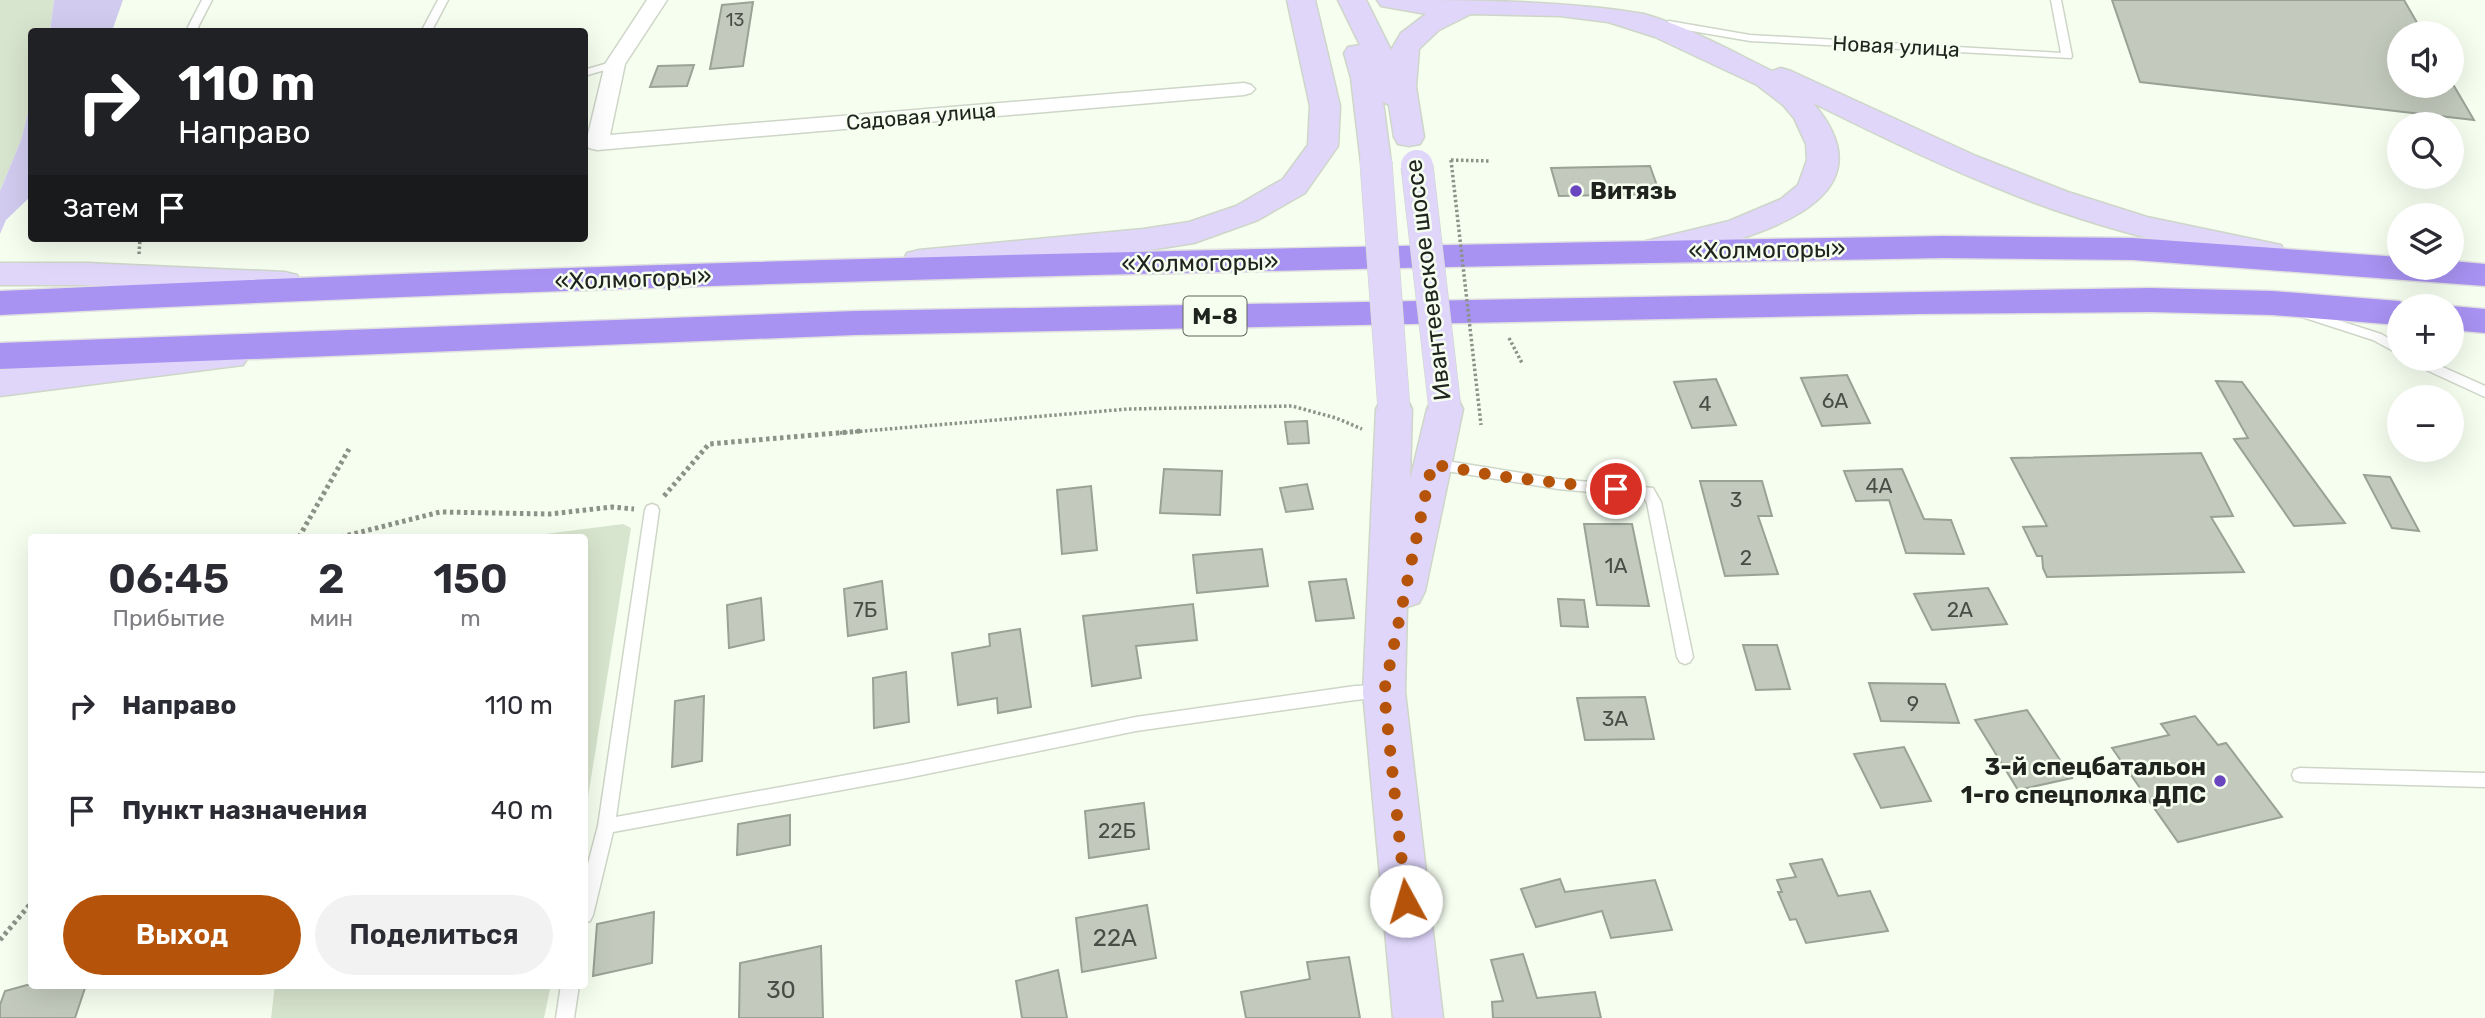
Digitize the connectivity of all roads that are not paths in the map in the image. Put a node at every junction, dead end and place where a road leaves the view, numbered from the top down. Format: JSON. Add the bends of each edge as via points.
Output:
{"nodes":[{"id":1,"x":207,"y":0,"type":"edge"},
{"id":2,"x":443,"y":0,"type":"edge"},
{"id":3,"x":657,"y":0,"type":"edge"},
{"id":4,"x":1301,"y":0,"type":"edge"},
{"id":5,"x":1344,"y":0,"type":"edge"},
{"id":6,"x":1352,"y":0,"type":"edge"},
{"id":7,"x":1391,"y":0,"type":"edge"},
{"id":8,"x":1619,"y":0,"type":"edge"},
{"id":9,"x":2056,"y":0,"type":"edge"},
{"id":10,"x":1473,"y":3,"type":"edge"},
{"id":11,"x":1669,"y":24,"type":"junction"},
{"id":12,"x":193,"y":28,"type":"edge"},
{"id":13,"x":428,"y":28,"type":"edge"},
{"id":14,"x":615,"y":64,"type":"junction"},
{"id":15,"x":588,"y":73,"type":"edge"},
{"id":16,"x":1244,"y":89,"type":"dead end"},
{"id":17,"x":591,"y":144,"type":"edge"},
{"id":18,"x":1413,"y":152,"type":"junction"},
{"id":19,"x":1646,"y":251,"type":"junction"},
{"id":20,"x":2333,"y":262,"type":"junction"},
{"id":21,"x":2387,"y":267,"type":"edge"},
{"id":22,"x":2464,"y":273,"type":"edge"},
{"id":23,"x":0,"y":274,"type":"edge"},
{"id":24,"x":766,"y":274,"type":"junction"},
{"id":25,"x":2485,"y":275,"type":"edge"},
{"id":26,"x":79,"y":287,"type":"junction"},
{"id":27,"x":377,"y":288,"type":"joint"},
{"id":28,"x":0,"y":303,"type":"edge"},
{"id":29,"x":2272,"y":303,"type":"junction"},
{"id":30,"x":2387,"y":312,"type":"edge"},
{"id":31,"x":2464,"y":319,"type":"edge"},
{"id":32,"x":2485,"y":321,"type":"edge"},
{"id":33,"x":2387,"y":343,"type":"edge"},
{"id":34,"x":324,"y":345,"type":"joint"},
{"id":35,"x":11,"y":369,"type":"edge"},
{"id":36,"x":2440,"y":371,"type":"edge"},
{"id":37,"x":2485,"y":392,"type":"edge"},
{"id":38,"x":1432,"y":464,"type":"junction"},
{"id":39,"x":652,"y":510,"type":"road end"},
{"id":40,"x":1685,"y":657,"type":"dead end"},
{"id":41,"x":1384,"y":692,"type":"junction"},
{"id":42,"x":2300,"y":775,"type":"dead end"},
{"id":43,"x":2485,"y":780,"type":"edge"},
{"id":44,"x":606,"y":826,"type":"junction"},
{"id":45,"x":588,"y":899,"type":"edge"},
{"id":46,"x":569,"y":989,"type":"edge"},
{"id":47,"x":565,"y":1018,"type":"edge"},
{"id":48,"x":1418,"y":1018,"type":"edge"}],
"edges":[{"from":1,"to":12,"type":"lane"},
{"from":2,"to":13,"type":"lane"},
{"from":3,"to":14,"type":"street"},
{"from":4,"to":24,"type":"main road","via":[[1325,106],[1324,146],[1294,186],[1247,213],[1194,232],[1143,240]]},
{"from":5,"to":41,"type":"main road","name":"Ивантеевское шоссе","bridge":true,"via":[[1365,78],[1376,163]]},
{"from":6,"to":18,"type":"main road","name":"Ивантеевское шоссе","via":[[1375,46]]},
{"from":7,"to":10,"type":"main road","via":[[1419,6]]},
{"from":8,"to":11,"type":"main road"},
{"from":9,"to":11,"type":"lane","name":"Новая улица","via":[[2067,56],[1750,38]]},
{"from":10,"to":18,"type":"main road","via":[[1428,26],[1406,47],[1401,74]]},
{"from":10,"to":19,"type":"main road","via":[[1570,9],[1643,23],[1775,84],[1813,123],[1824,149],[1819,178],[1793,206],[1754,224]]},
{"from":11,"to":20,"type":"main road","via":[[2026,188],[2227,246]]},
{"from":14,"to":15,"type":"lane"},
{"from":14,"to":17,"type":"street"},
{"from":16,"to":17,"type":"street","name":"Садовая улица"},
{"from":18,"to":38,"type":"main road","name":"Ивантеевское шоссе","bridge":true,"via":[[1445,409]]},
{"from":19,"to":20,"type":"highway","name":"«Холмогоры»","number":"М-8","via":[[2133,249]]},
{"from":19,"to":24,"type":"highway","name":"«Холмогоры»","number":"М-8"},
{"from":20,"to":21,"type":"highway","name":"«Холмогоры»","number":"М-8"},
{"from":22,"to":25,"type":"highway","name":"«Холмогоры»","number":"М-8"},
{"from":23,"to":26,"type":"main road"},
{"from":24,"to":27,"type":"highway","name":"«Холмогоры»","number":"М-8"},
{"from":26,"to":27,"type":"main road"},
{"from":26,"to":28,"type":"highway"},
{"from":29,"to":30,"type":"highway","number":"М-8"},
{"from":29,"to":33,"type":"lane"},
{"from":29,"to":34,"type":"highway","number":"М-8","via":[[1919,302],[855,323]]},
{"from":31,"to":32,"type":"highway"},
{"from":34,"to":35,"type":"main road"},
{"from":36,"to":37,"type":"lane"},
{"from":38,"to":40,"type":"lane","via":[[1546,483],[1648,492],[1654,502]]},
{"from":38,"to":41,"type":"main road","name":"Ивантеевское шоссе"},
{"from":39,"to":44,"type":"lane"},
{"from":41,"to":44,"type":"lane","via":[[1136,724]]},
{"from":41,"to":48,"type":"main road","name":"Ивантеевское шоссе"},
{"from":42,"to":43,"type":"lane"},
{"from":44,"to":45,"type":"lane"},
{"from":46,"to":47,"type":"lane"}]}
